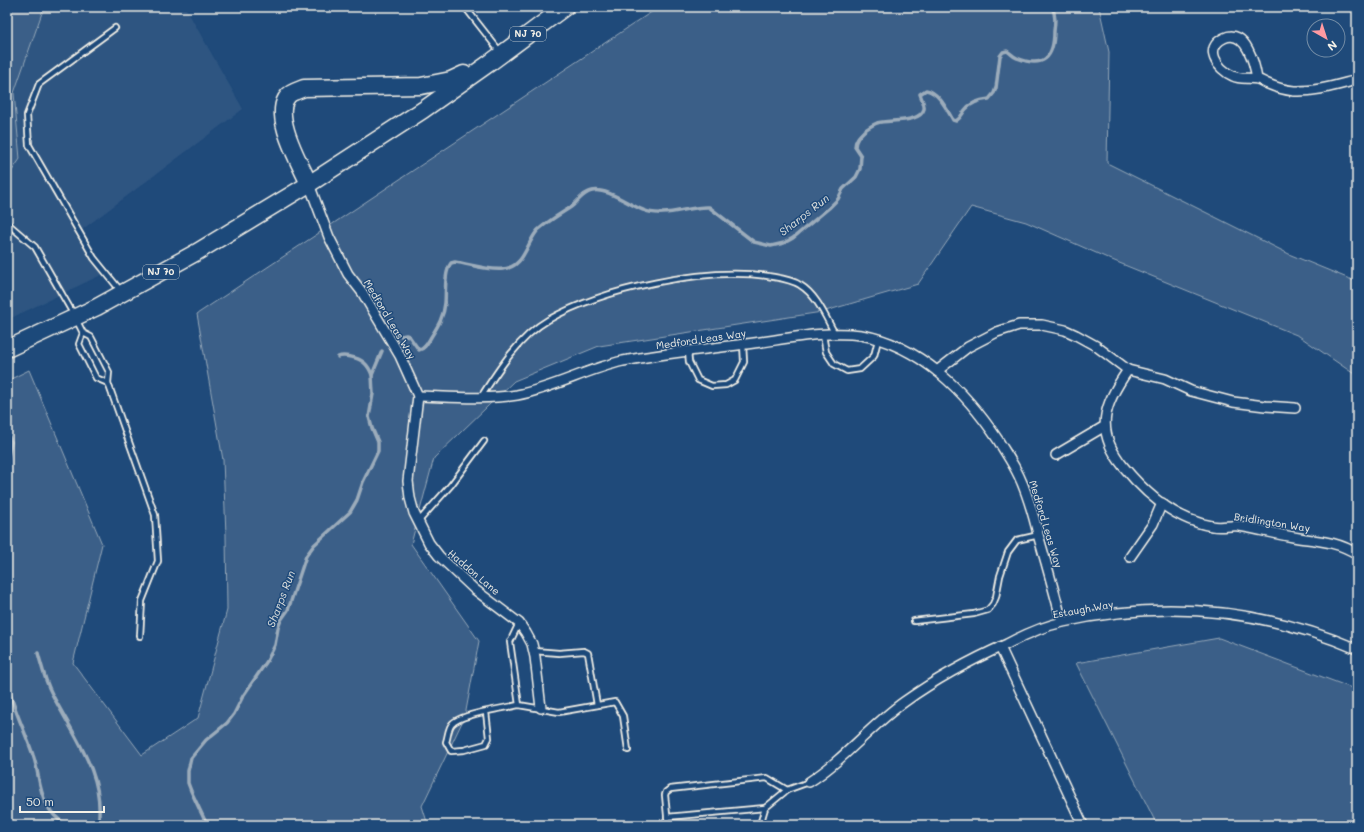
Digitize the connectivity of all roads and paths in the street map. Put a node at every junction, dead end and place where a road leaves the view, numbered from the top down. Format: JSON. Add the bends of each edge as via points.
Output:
{"nodes":[{"id":1,"x":465,"y":7,"type":"edge"},
{"id":2,"x":565,"y":7,"type":"edge"},
{"id":3,"x":115,"y":28,"type":"dead end"},
{"id":4,"x":496,"y":58,"type":"junction"},
{"id":5,"x":1257,"y":79,"type":"junction"},
{"id":6,"x":1357,"y":80,"type":"edge"},
{"id":7,"x":310,"y":184,"type":"junction"},
{"id":8,"x":7,"y":223,"type":"edge"},
{"id":9,"x":123,"y":293,"type":"junction"},
{"id":10,"x":75,"y":317,"type":"junction"},
{"id":11,"x":83,"y":333,"type":"junction"},
{"id":12,"x":835,"y":334,"type":"junction"},
{"id":13,"x":823,"y":335,"type":"junction"},
{"id":14,"x":878,"y":340,"type":"junction"},
{"id":15,"x":742,"y":344,"type":"junction"},
{"id":16,"x":7,"y":349,"type":"edge"},
{"id":17,"x":688,"y":351,"type":"junction"},
{"id":18,"x":1128,"y":370,"type":"junction"},
{"id":19,"x":937,"y":371,"type":"junction"},
{"id":20,"x":108,"y":383,"type":"junction"},
{"id":21,"x":418,"y":396,"type":"junction"},
{"id":22,"x":481,"y":397,"type":"junction"},
{"id":23,"x":1296,"y":408,"type":"dead end"},
{"id":24,"x":1105,"y":426,"type":"junction"},
{"id":25,"x":484,"y":441,"type":"dead end"},
{"id":26,"x":1056,"y":455,"type":"dead end"},
{"id":27,"x":1162,"y":503,"type":"junction"},
{"id":28,"x":418,"y":522,"type":"junction"},
{"id":29,"x":1039,"y":535,"type":"junction"},
{"id":30,"x":1357,"y":554,"type":"edge"},
{"id":31,"x":1130,"y":557,"type":"dead end"},
{"id":32,"x":914,"y":622,"type":"dead end"},
{"id":33,"x":1062,"y":622,"type":"junction"},
{"id":34,"x":519,"y":623,"type":"junction"},
{"id":35,"x":140,"y":636,"type":"dead end"},
{"id":36,"x":1000,"y":647,"type":"junction"},
{"id":37,"x":1357,"y":649,"type":"edge"},
{"id":38,"x":533,"y":651,"type":"junction"},
{"id":39,"x":519,"y":705,"type":"junction"},
{"id":40,"x":597,"y":705,"type":"junction"},
{"id":41,"x":542,"y":708,"type":"junction"},
{"id":42,"x":486,"y":712,"type":"junction"},
{"id":43,"x":628,"y":750,"type":"dead end"},
{"id":44,"x":809,"y":782,"type":"joint"},
{"id":45,"x":788,"y":790,"type":"junction"},
{"id":46,"x":765,"y":808,"type":"junction"},
{"id":47,"x":667,"y":817,"type":"junction"},
{"id":48,"x":668,"y":825,"type":"edge"},
{"id":49,"x":760,"y":825,"type":"edge"},
{"id":50,"x":1083,"y":825,"type":"edge"}],
"edges":[{"from":1,"to":4,"type":"lane"},
{"from":2,"to":4,"type":"highway","number":"NJ 70"},
{"from":3,"to":9,"type":"lane","via":[[39,84],[27,115],[29,145],[94,258]]},
{"from":4,"to":7,"type":"highway","number":"NJ 70","via":[[423,110]]},
{"from":4,"to":7,"type":"highway","via":[[451,80],[421,86],[304,88],[288,95],[282,114],[286,131]]},
{"from":5,"to":5,"type":"street","via":[[1234,77],[1225,72],[1214,57],[1213,50],[1216,44],[1225,37],[1233,36],[1240,39],[1250,53]]},
{"from":5,"to":6,"type":"street","via":[[1280,89],[1308,91]]},
{"from":7,"to":9,"type":"highway","number":"NJ 70"},
{"from":7,"to":21,"type":"street","name":"Medford Leas Way","via":[[341,262],[400,356]]},
{"from":8,"to":10,"type":"lane","via":[[35,247]]},
{"from":9,"to":10,"type":"highway","number":"NJ 70"},
{"from":10,"to":11,"type":"lane"},
{"from":10,"to":16,"type":"highway","number":"NJ 70"},
{"from":11,"to":20,"type":"lane","via":[[91,337],[109,372]]},
{"from":11,"to":20,"type":"lane","via":[[79,344],[96,378]]},
{"from":12,"to":13,"type":"street","name":"Medford Leas Way"},
{"from":12,"to":14,"type":"street","name":"Medford Leas Way","via":[[860,335]]},
{"from":12,"to":22,"type":"lane","via":[[813,297],[800,285],[782,278],[722,274],[668,281],[619,291],[547,320],[524,339],[498,370]]},
{"from":13,"to":14,"type":"lane","via":[[826,352],[834,364],[847,371],[860,369],[874,356]]},
{"from":13,"to":15,"type":"street","name":"Medford Leas Way"},
{"from":14,"to":19,"type":"street","name":"Medford Leas Way","via":[[914,355]]},
{"from":15,"to":17,"type":"street","name":"Medford Leas Way"},
{"from":15,"to":17,"type":"lane","via":[[744,362],[735,380],[726,385],[712,386],[698,380],[689,362]]},
{"from":17,"to":22,"type":"street","name":"Medford Leas Way","via":[[623,361],[545,388],[516,395]]},
{"from":18,"to":19,"type":"street","via":[[1096,346],[1076,335],[1054,328],[1030,325],[1008,328],[987,336]]},
{"from":18,"to":23,"type":"street","via":[[1165,379],[1191,391],[1222,400]]},
{"from":18,"to":24,"type":"street","name":"Bridlington Way","via":[[1114,391]]},
{"from":19,"to":29,"type":"street","name":"Medford Leas Way","via":[[972,406],[1003,449],[1019,475]]},
{"from":20,"to":35,"type":"lane","via":[[154,516],[158,561],[142,601]]},
{"from":21,"to":22,"type":"street","name":"Medford Leas Way"},
{"from":21,"to":28,"type":"street","name":"Haddon Lane","via":[[408,481],[410,498]]},
{"from":24,"to":26,"type":"street"},
{"from":24,"to":27,"type":"street","name":"Bridlington Way","via":[[1107,440],[1118,460],[1141,486]]},
{"from":25,"to":28,"type":"lane","via":[[451,485]]},
{"from":27,"to":30,"type":"street","name":"Bridlington Way","via":[[1191,519],[1213,526],[1238,526],[1329,542]]},
{"from":27,"to":31,"type":"street","via":[[1149,530]]},
{"from":28,"to":34,"type":"street","name":"Haddon Lane","via":[[438,556],[450,568]]},
{"from":29,"to":32,"type":"lane","via":[[1017,540],[1008,552],[996,597],[988,610]]},
{"from":29,"to":33,"type":"street","name":"Medford Leas Way"},
{"from":33,"to":36,"type":"street","name":"Estaugh Way"},
{"from":33,"to":37,"type":"street","name":"Estaugh Way","via":[[1147,611],[1229,613],[1291,626]]},
{"from":34,"to":38,"type":"street","name":"Haddon Lane","via":[[532,644]]},
{"from":34,"to":39,"type":"lane","via":[[510,642]]},
{"from":36,"to":44,"type":"street","name":"Estaugh Way","via":[[953,671],[903,703],[834,764]]},
{"from":36,"to":50,"type":"street"},
{"from":38,"to":40,"type":"lane","via":[[588,653]]},
{"from":38,"to":41,"type":"street","name":"Haddon Lane"},
{"from":39,"to":41,"type":"lane"},
{"from":39,"to":42,"type":"lane"},
{"from":40,"to":41,"type":"lane","via":[[559,712]]},
{"from":40,"to":43,"type":"lane","via":[[615,702],[623,716]]},
{"from":42,"to":42,"type":"lane","via":[[457,719],[450,725],[446,742],[451,751],[486,744],[489,738]]},
{"from":44,"to":45,"type":"lane"},
{"from":45,"to":46,"type":"lane"},
{"from":45,"to":47,"type":"lane","via":[[767,778],[670,789],[665,795]]},
{"from":46,"to":47,"type":"lane"},
{"from":46,"to":49,"type":"lane"},
{"from":47,"to":48,"type":"lane"}]}
